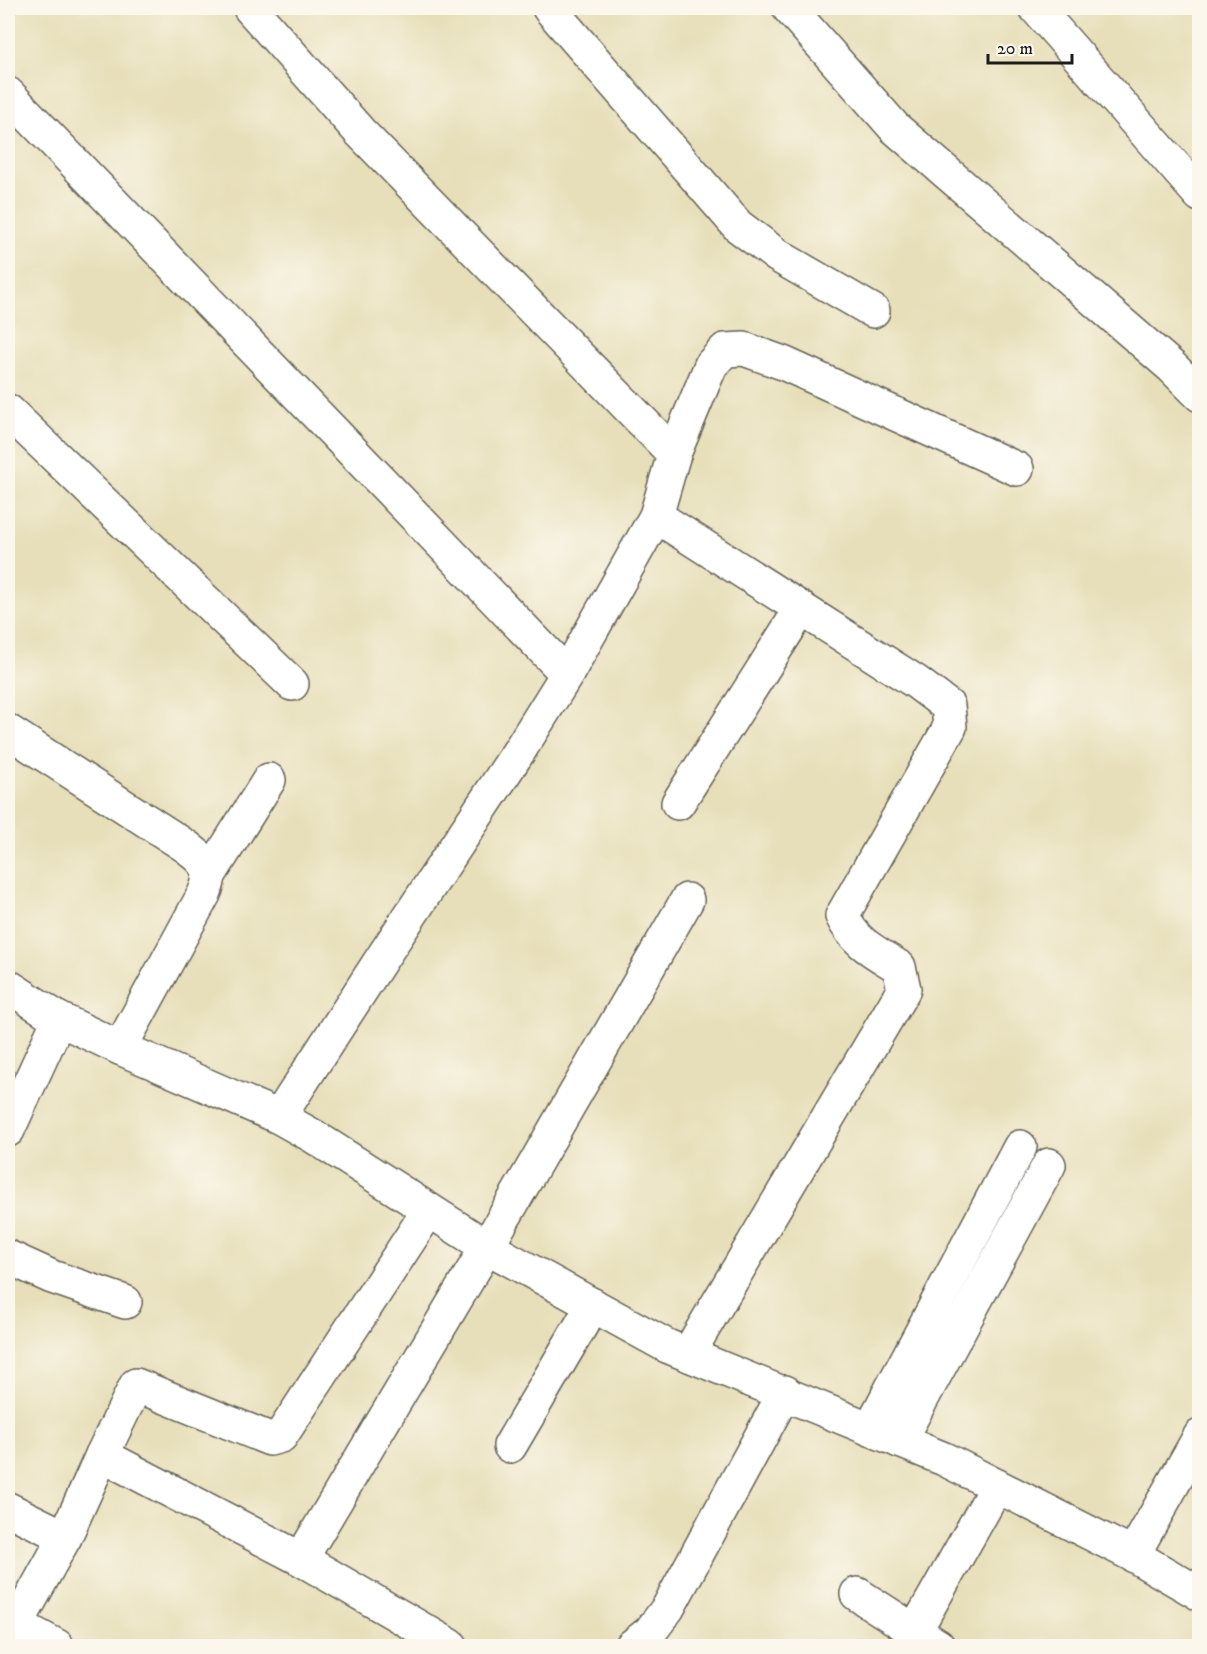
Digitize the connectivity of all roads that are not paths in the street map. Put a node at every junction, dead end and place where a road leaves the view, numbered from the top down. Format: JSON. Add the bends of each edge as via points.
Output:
{"nodes":[{"id":1,"x":250,"y":8,"type":"edge"},
{"id":2,"x":549,"y":8,"type":"edge"},
{"id":3,"x":789,"y":8,"type":"edge"},
{"id":4,"x":1036,"y":8,"type":"edge"},
{"id":5,"x":8,"y":94,"type":"edge"},
{"id":6,"x":1200,"y":195,"type":"edge"},
{"id":7,"x":873,"y":311,"type":"dead end"},
{"id":8,"x":1200,"y":395,"type":"edge"},
{"id":9,"x":8,"y":411,"type":"edge"},
{"id":10,"x":675,"y":454,"type":"junction"},
{"id":11,"x":1017,"y":469,"type":"dead end"},
{"id":12,"x":656,"y":516,"type":"junction"},
{"id":13,"x":801,"y":609,"type":"junction"},
{"id":14,"x":567,"y":674,"type":"junction"},
{"id":15,"x":292,"y":684,"type":"dead end"},
{"id":16,"x":8,"y":731,"type":"edge"},
{"id":17,"x":269,"y":780,"type":"dead end"},
{"id":18,"x":678,"y":803,"type":"dead end"},
{"id":19,"x":210,"y":874,"type":"junction"},
{"id":20,"x":687,"y":900,"type":"dead end"},
{"id":21,"x":8,"y":986,"type":"edge"},
{"id":22,"x":58,"y":1019,"type":"junction"},
{"id":23,"x":120,"y":1048,"type":"junction"},
{"id":24,"x":279,"y":1117,"type":"junction"},
{"id":25,"x":8,"y":1130,"type":"edge"},
{"id":26,"x":1020,"y":1147,"type":"dead end"},
{"id":27,"x":1049,"y":1165,"type":"dead end"},
{"id":28,"x":429,"y":1210,"type":"junction"},
{"id":29,"x":487,"y":1247,"type":"junction"},
{"id":30,"x":8,"y":1257,"type":"edge"},
{"id":31,"x":125,"y":1302,"type":"dead end"},
{"id":32,"x":593,"y":1305,"type":"junction"},
{"id":33,"x":688,"y":1354,"type":"junction"},
{"id":34,"x":784,"y":1392,"type":"junction"},
{"id":35,"x":885,"y":1435,"type":"junction"},
{"id":36,"x":1200,"y":1436,"type":"edge"},
{"id":37,"x":510,"y":1446,"type":"dead end"},
{"id":38,"x":102,"y":1455,"type":"junction"},
{"id":39,"x":997,"y":1486,"type":"junction"},
{"id":40,"x":8,"y":1509,"type":"edge"},
{"id":41,"x":65,"y":1537,"type":"junction"},
{"id":42,"x":1133,"y":1555,"type":"junction"},
{"id":43,"x":301,"y":1559,"type":"junction"},
{"id":44,"x":857,"y":1594,"type":"dead end"},
{"id":45,"x":1200,"y":1594,"type":"edge"},
{"id":46,"x":12,"y":1632,"type":"edge"},
{"id":47,"x":926,"y":1639,"type":"edge"},
{"id":48,"x":57,"y":1647,"type":"edge"},
{"id":49,"x":451,"y":1647,"type":"edge"},
{"id":50,"x":632,"y":1647,"type":"edge"}],
"edges":[{"from":1,"to":10,"type":"street","via":[[360,132]]},
{"from":2,"to":7,"type":"street","via":[[738,226],[778,256]]},
{"from":3,"to":8,"type":"street","via":[[896,128]]},
{"from":4,"to":6,"type":"street"},
{"from":5,"to":14,"type":"street"},
{"from":9,"to":15,"type":"street"},
{"from":10,"to":11,"type":"street","via":[[711,365],[725,350],[744,349]]},
{"from":10,"to":12,"type":"street"},
{"from":12,"to":13,"type":"street"},
{"from":12,"to":14,"type":"street"},
{"from":13,"to":18,"type":"street"},
{"from":13,"to":33,"type":"street","via":[[948,706],[950,727],[842,916],[858,941],[899,967],[904,989]]},
{"from":14,"to":24,"type":"street"},
{"from":16,"to":19,"type":"street","via":[[187,847],[203,860]]},
{"from":17,"to":19,"type":"street"},
{"from":19,"to":23,"type":"street","via":[[204,894]]},
{"from":20,"to":29,"type":"street"},
{"from":21,"to":22,"type":"street"},
{"from":22,"to":23,"type":"street"},
{"from":22,"to":25,"type":"street"},
{"from":23,"to":24,"type":"street"},
{"from":24,"to":28,"type":"street"},
{"from":26,"to":35,"type":"street"},
{"from":27,"to":35,"type":"street"},
{"from":28,"to":29,"type":"street"},
{"from":28,"to":38,"type":"street","via":[[280,1436],[270,1439],[136,1385]]},
{"from":29,"to":32,"type":"street"},
{"from":29,"to":43,"type":"street"},
{"from":30,"to":31,"type":"street"},
{"from":32,"to":33,"type":"street"},
{"from":32,"to":37,"type":"street"},
{"from":33,"to":34,"type":"street"},
{"from":34,"to":35,"type":"street"},
{"from":34,"to":50,"type":"street","via":[[669,1608]]},
{"from":35,"to":39,"type":"street"},
{"from":36,"to":42,"type":"street"},
{"from":38,"to":41,"type":"street"},
{"from":38,"to":43,"type":"street"},
{"from":39,"to":42,"type":"street"},
{"from":39,"to":47,"type":"street"},
{"from":40,"to":41,"type":"street"},
{"from":41,"to":46,"type":"street"},
{"from":42,"to":45,"type":"street"},
{"from":43,"to":49,"type":"street"},
{"from":44,"to":47,"type":"street"},
{"from":46,"to":48,"type":"street"}]}
